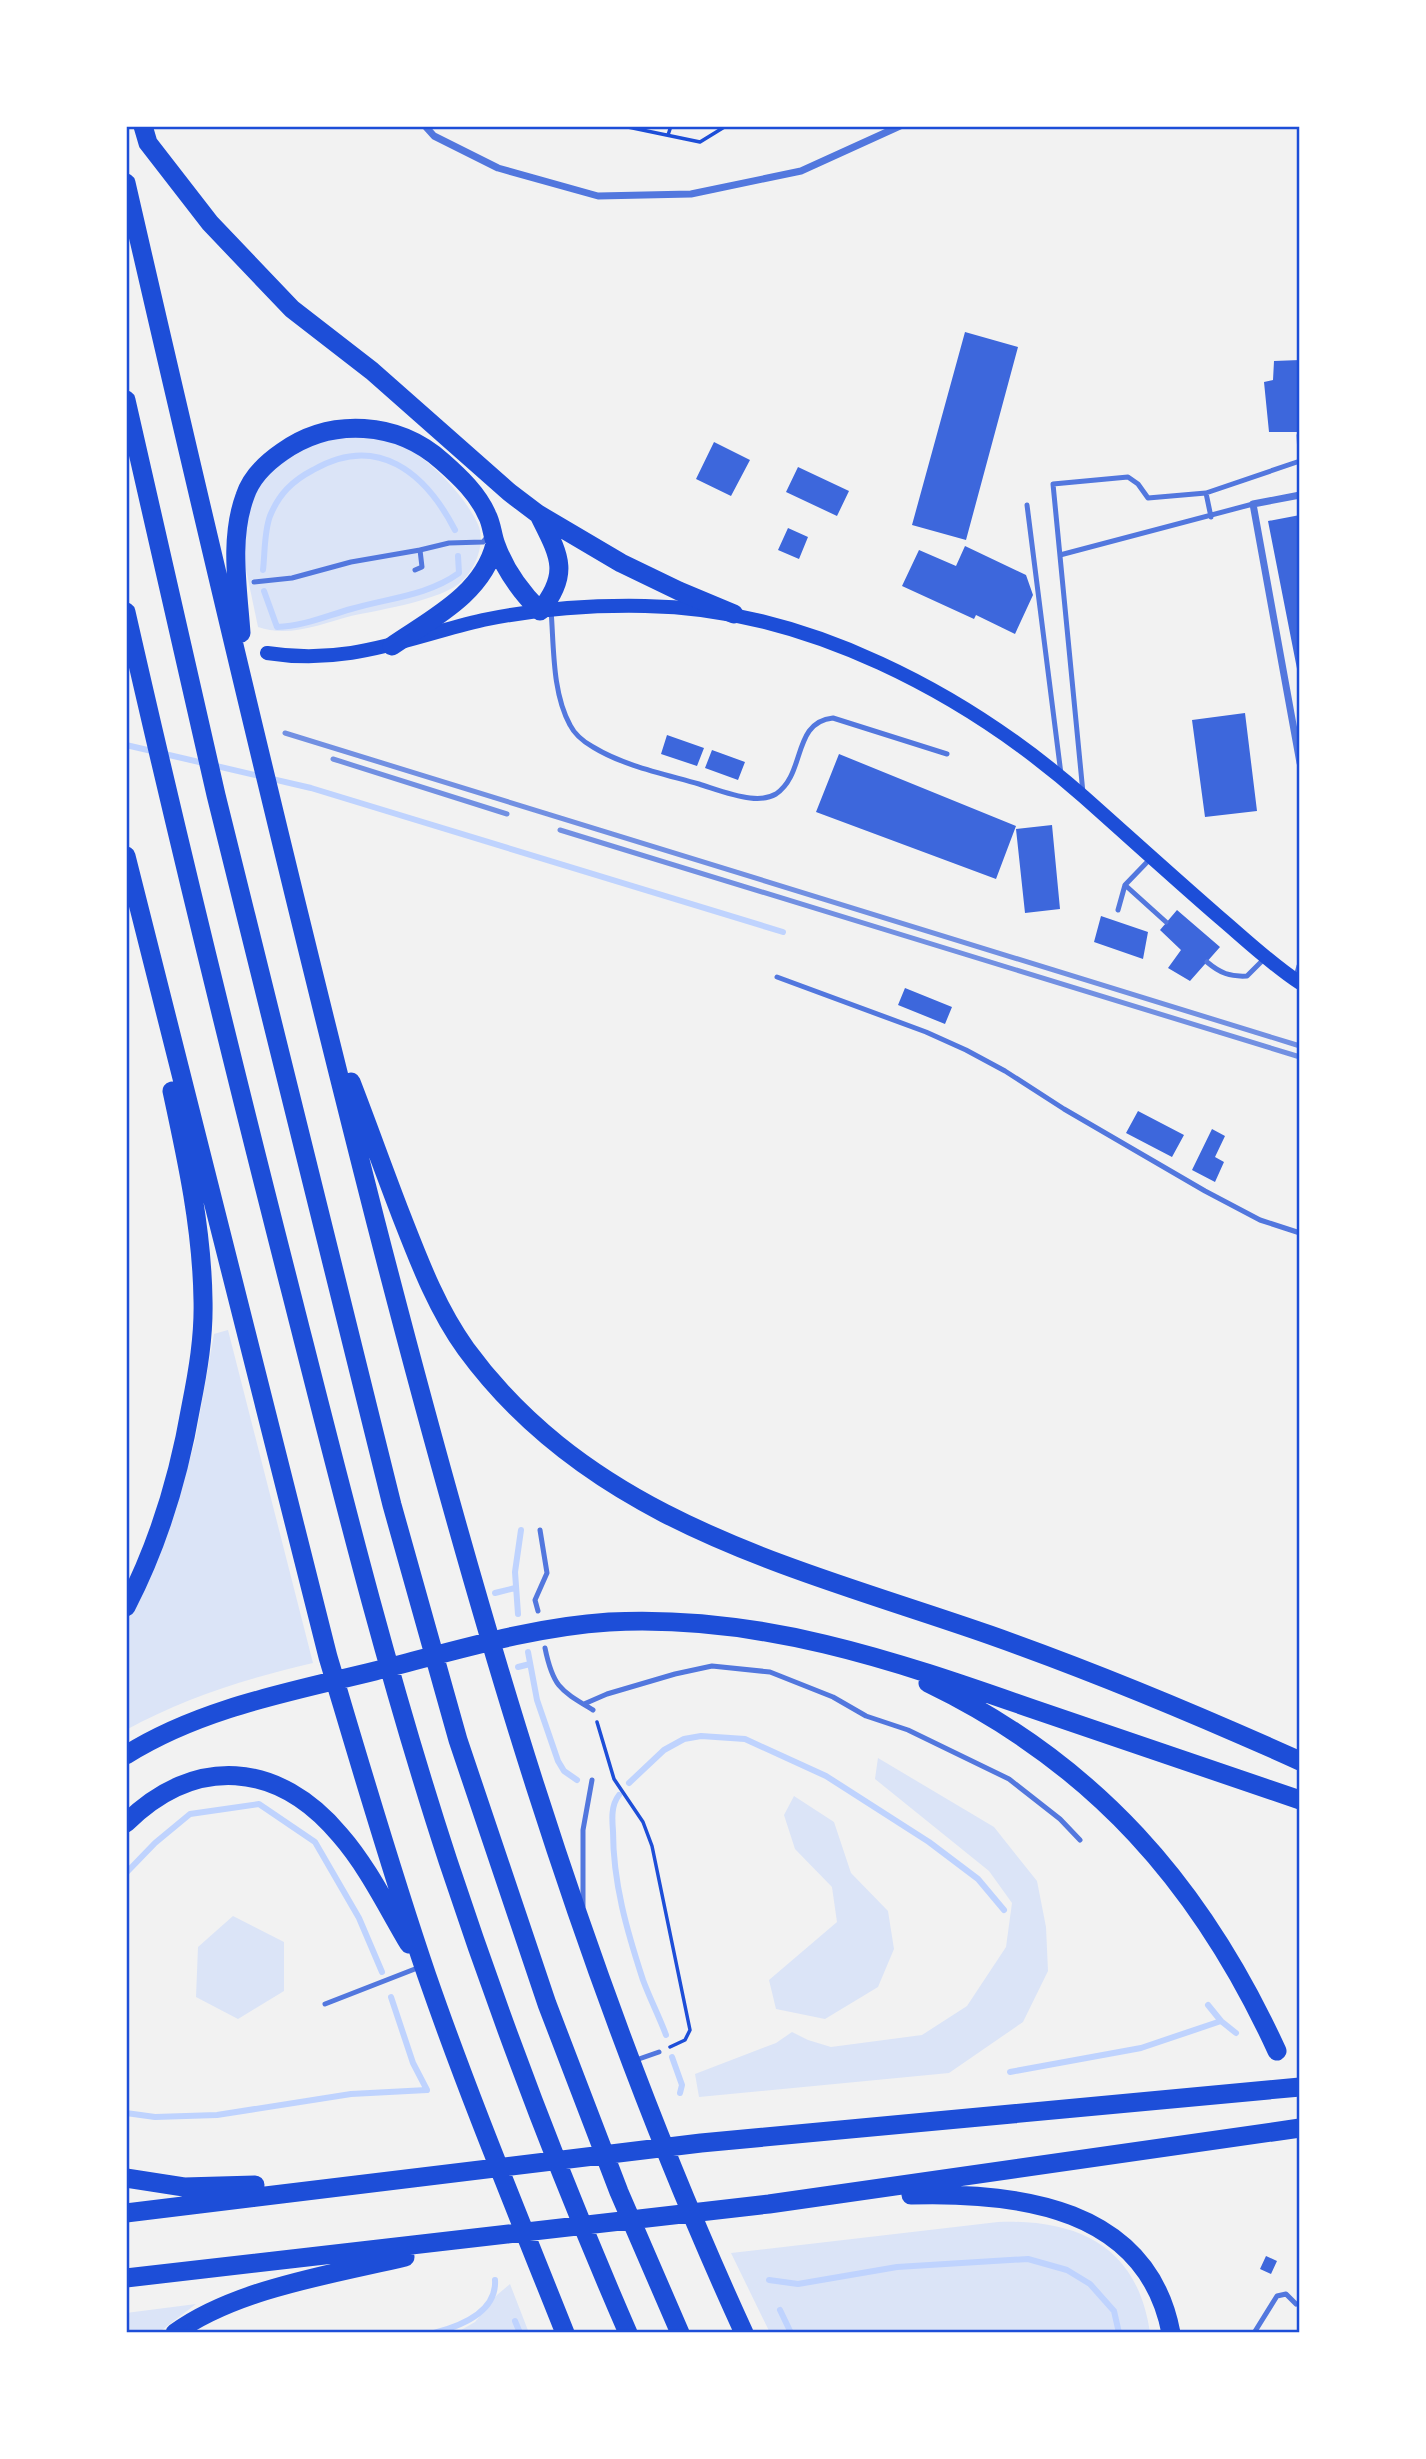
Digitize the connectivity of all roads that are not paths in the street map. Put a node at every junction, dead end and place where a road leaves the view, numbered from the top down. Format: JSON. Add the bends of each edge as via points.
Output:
{"nodes":[{"id":1,"x":143,"y":126,"type":"edge"},
{"id":2,"x":425,"y":126,"type":"edge"},
{"id":3,"x":900,"y":126,"type":"edge"},
{"id":4,"x":126,"y":183,"type":"edge"},
{"id":5,"x":126,"y":400,"type":"edge"},
{"id":6,"x":1299,"y":435,"type":"edge"},
{"id":7,"x":1300,"y":454,"type":"edge"},
{"id":8,"x":1300,"y":461,"type":"edge"},
{"id":9,"x":1206,"y":493,"type":"junction"},
{"id":10,"x":1300,"y":495,"type":"edge"},
{"id":11,"x":1252,"y":504,"type":"junction"},
{"id":12,"x":1027,"y":505,"type":"dead end"},
{"id":13,"x":538,"y":514,"type":"junction"},
{"id":14,"x":1211,"y":517,"type":"junction"},
{"id":15,"x":494,"y":537,"type":"junction"},
{"id":16,"x":419,"y":550,"type":"junction"},
{"id":17,"x":1060,"y":555,"type":"junction"},
{"id":18,"x":226,"y":567,"type":"junction"},
{"id":19,"x":415,"y":570,"type":"dead end"},
{"id":20,"x":254,"y":582,"type":"dead end"},
{"id":21,"x":545,"y":611,"type":"junction"},
{"id":22,"x":126,"y":612,"type":"edge"},
{"id":23,"x":734,"y":614,"type":"junction"},
{"id":24,"x":392,"y":646,"type":"junction"},
{"id":25,"x":267,"y":653,"type":"dead end"},
{"id":26,"x":947,"y":754,"type":"dead end"},
{"id":27,"x":1300,"y":763,"type":"edge"},
{"id":28,"x":1061,"y":778,"type":"junction"},
{"id":29,"x":1083,"y":797,"type":"junction"},
{"id":30,"x":126,"y":857,"type":"edge"},
{"id":31,"x":1151,"y":858,"type":"junction"},
{"id":32,"x":1125,"y":885,"type":"junction"},
{"id":33,"x":1118,"y":911,"type":"dead end"},
{"id":34,"x":1166,"y":922,"type":"dead end"},
{"id":35,"x":1266,"y":957,"type":"junction"},
{"id":36,"x":1208,"y":962,"type":"dead end"},
{"id":37,"x":1299,"y":976,"type":"edge"},
{"id":38,"x":776,"y":977,"type":"dead end"},
{"id":39,"x":315,"y":986,"type":"junction"},
{"id":40,"x":1300,"y":1233,"type":"edge"},
{"id":41,"x":540,"y":1530,"type":"dead end"},
{"id":42,"x":126,"y":1606,"type":"edge"},
{"id":43,"x":538,"y":1611,"type":"dead end"},
{"id":44,"x":833,"y":1645,"type":"junction"},
{"id":45,"x":545,"y":1648,"type":"dead end"},
{"id":46,"x":584,"y":1704,"type":"junction"},
{"id":47,"x":593,"y":1710,"type":"road end"},
{"id":48,"x":126,"y":1755,"type":"edge"},
{"id":49,"x":1300,"y":1761,"type":"edge"},
{"id":50,"x":592,"y":1780,"type":"dead end"},
{"id":51,"x":1300,"y":1800,"type":"edge"},
{"id":52,"x":126,"y":1823,"type":"edge"},
{"id":53,"x":1080,"y":1840,"type":"dead end"},
{"id":54,"x":583,"y":1927,"type":"junction"},
{"id":55,"x":425,"y":1971,"type":"junction"},
{"id":56,"x":325,"y":2004,"type":"dead end"},
{"id":57,"x":1277,"y":2050,"type":"dead end"},
{"id":58,"x":659,"y":2052,"type":"road end"},
{"id":59,"x":630,"y":2063,"type":"junction"},
{"id":60,"x":1300,"y":2087,"type":"edge"},
{"id":61,"x":1300,"y":2128,"type":"edge"},
{"id":62,"x":459,"y":2171,"type":"junction"},
{"id":63,"x":126,"y":2178,"type":"edge"},
{"id":64,"x":822,"y":2196,"type":"junction"},
{"id":65,"x":126,"y":2213,"type":"edge"},
{"id":66,"x":487,"y":2237,"type":"junction"},
{"id":67,"x":708,"y":2254,"type":"junction"},
{"id":68,"x":126,"y":2278,"type":"edge"},
{"id":69,"x":1296,"y":2304,"type":"dead end"},
{"id":70,"x":175,"y":2333,"type":"edge"},
{"id":71,"x":565,"y":2333,"type":"edge"},
{"id":72,"x":628,"y":2333,"type":"edge"},
{"id":73,"x":680,"y":2333,"type":"edge"},
{"id":74,"x":744,"y":2333,"type":"edge"},
{"id":75,"x":753,"y":2333,"type":"edge"},
{"id":76,"x":1171,"y":2333,"type":"edge"},
{"id":77,"x":1254,"y":2333,"type":"edge"}],
"edges":[{"from":1,"to":13,"type":"highway","via":[[148,143],[210,223],[292,309],[372,371]]},
{"from":2,"to":3,"type":"street","via":[[434,136],[498,168],[598,196],[691,194],[801,171]]},
{"from":4,"to":18,"type":"highway"},
{"from":5,"to":73,"type":"highway","via":[[216,795],[392,1505],[458,1740],[547,2004],[619,2192]]},
{"from":6,"to":7,"type":"lane"},
{"from":8,"to":9,"type":"lane"},
{"from":9,"to":14,"type":"lane"},
{"from":9,"to":17,"type":"lane","via":[[1148,498],[1128,477],[1053,484]]},
{"from":10,"to":11,"type":"street"},
{"from":11,"to":14,"type":"lane"},
{"from":11,"to":27,"type":"street"},
{"from":12,"to":28,"type":"lane"},
{"from":13,"to":21,"type":"highway","via":[[559,572]]},
{"from":13,"to":23,"type":"highway","via":[[621,563]]},
{"from":14,"to":17,"type":"lane"},
{"from":15,"to":16,"type":"lane"},
{"from":15,"to":18,"type":"highway","via":[[488,515],[470,489],[428,449],[385,431],[333,429],[292,444],[253,481],[240,510]]},
{"from":15,"to":21,"type":"highway","via":[[518,587]]},
{"from":15,"to":24,"type":"highway","via":[[486,570],[472,588]]},
{"from":16,"to":19,"type":"lane","via":[[422,568]]},
{"from":16,"to":20,"type":"lane"},
{"from":17,"to":29,"type":"lane"},
{"from":18,"to":39,"type":"highway","via":[[245,697]]},
{"from":21,"to":23,"type":"main road","via":[[645,606]]},
{"from":21,"to":24,"type":"main road","via":[[471,623]]},
{"from":21,"to":26,"type":"lane","via":[[559,694],[570,726],[593,748],[631,764],[741,797],[763,798],[774,795],[791,776],[812,726],[833,718]]},
{"from":22,"to":72,"type":"highway","via":[[234,1069],[349,1521],[419,1768],[521,2071]]},
{"from":23,"to":28,"type":"main road","via":[[820,640],[902,674],[961,706]]},
{"from":24,"to":25,"type":"main road","via":[[317,657]]},
{"from":28,"to":29,"type":"main road"},
{"from":29,"to":31,"type":"main road"},
{"from":30,"to":42,"type":"highway","via":[[193,1192],[203,1299],[200,1355],[177,1473],[156,1540]]},
{"from":30,"to":55,"type":"highway","via":[[328,1657]]},
{"from":31,"to":32,"type":"lane"},
{"from":31,"to":35,"type":"main road"},
{"from":32,"to":33,"type":"lane"},
{"from":32,"to":34,"type":"lane"},
{"from":35,"to":36,"type":"lane","via":[[1247,976],[1232,977]]},
{"from":35,"to":37,"type":"main road"},
{"from":38,"to":40,"type":"lane","via":[[966,1050],[1205,1191],[1260,1220]]},
{"from":39,"to":49,"type":"highway","via":[[411,1241],[443,1312],[500,1390],[569,1453],[650,1507],[732,1545],[1054,1659]]},
{"from":39,"to":54,"type":"highway","via":[[436,1449],[521,1741]]},
{"from":41,"to":43,"type":"lane","via":[[547,1573],[535,1600]]},
{"from":44,"to":48,"type":"highway","via":[[696,1623],[579,1625],[264,1698],[193,1722]]},
{"from":44,"to":51,"type":"highway"},
{"from":44,"to":57,"type":"highway","via":[[963,1701],[1044,1753],[1110,1807],[1154,1852],[1213,1931]]},
{"from":45,"to":46,"type":"lane","via":[[551,1675]]},
{"from":46,"to":47,"type":"lane"},
{"from":46,"to":53,"type":"lane","via":[[712,1666],[770,1672],[999,1774],[1042,1804]]},
{"from":50,"to":54,"type":"lane","via":[[583,1830]]},
{"from":52,"to":55,"type":"highway","via":[[164,1793],[203,1777],[244,1776],[282,1787],[313,1808],[348,1844]]},
{"from":54,"to":59,"type":"highway"},
{"from":55,"to":56,"type":"lane","via":[[389,1979]]},
{"from":55,"to":71,"type":"highway"},
{"from":58,"to":59,"type":"lane"},
{"from":59,"to":67,"type":"highway"},
{"from":60,"to":62,"type":"highway","via":[[701,2143]]},
{"from":61,"to":64,"type":"highway"},
{"from":62,"to":63,"type":"highway","via":[[208,2187]]},
{"from":62,"to":65,"type":"highway"},
{"from":64,"to":66,"type":"highway"},
{"from":64,"to":76,"type":"highway","via":[[981,2196],[1072,2214],[1116,2239],[1139,2261],[1157,2290]]},
{"from":66,"to":68,"type":"highway"},
{"from":66,"to":70,"type":"highway","via":[[253,2296],[208,2313]]},
{"from":67,"to":74,"type":"highway"},
{"from":67,"to":75,"type":"highway"},
{"from":69,"to":77,"type":"lane","via":[[1286,2294],[1277,2295]]}]}
